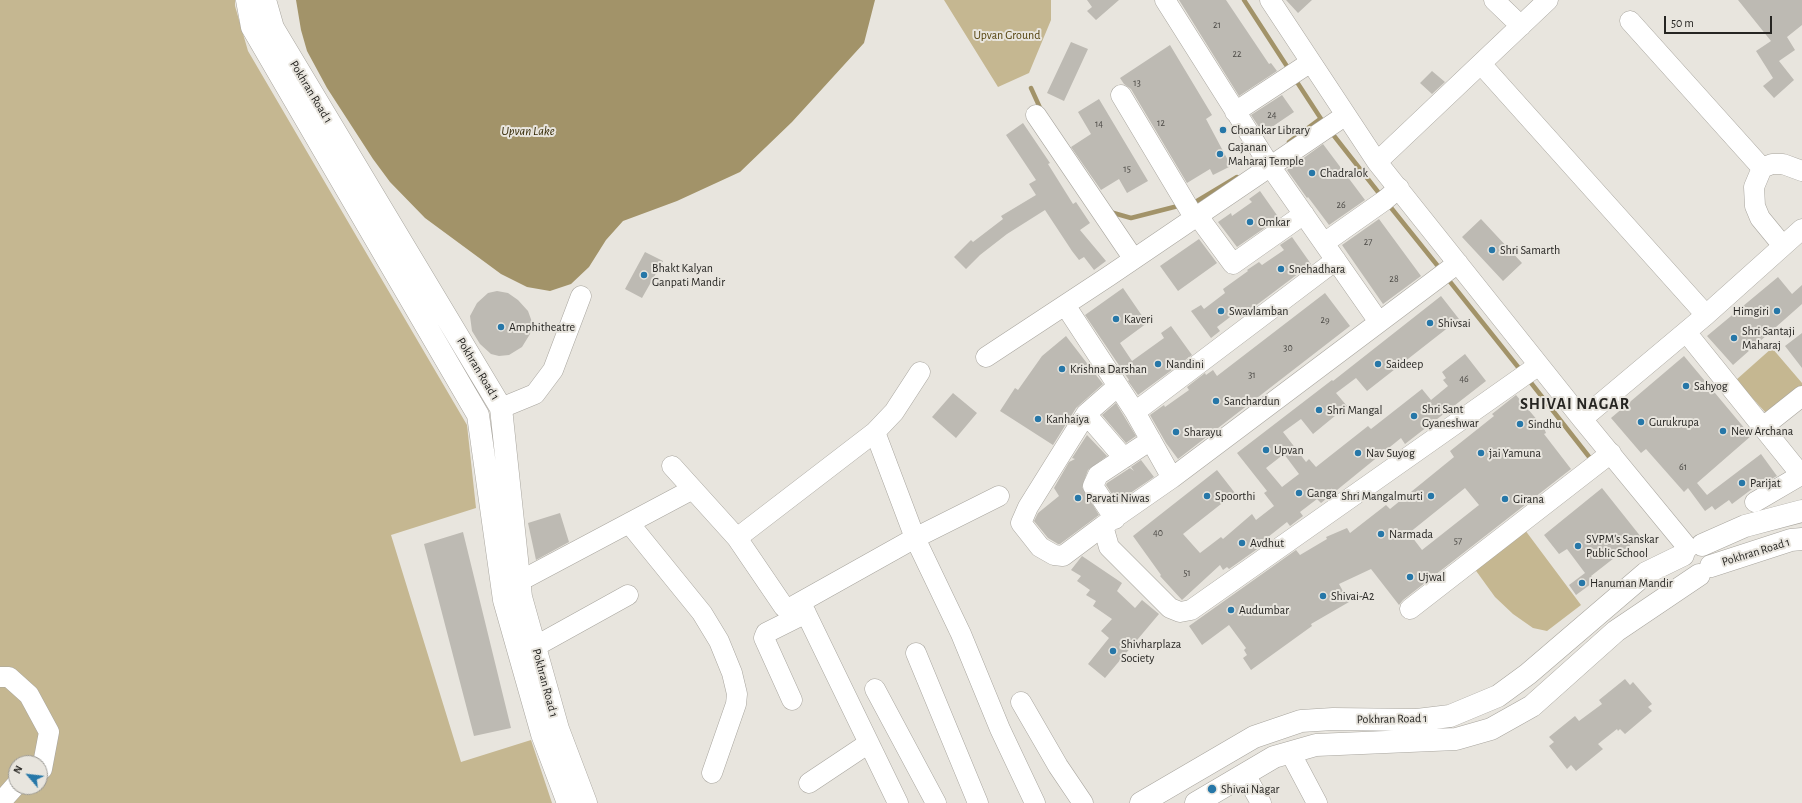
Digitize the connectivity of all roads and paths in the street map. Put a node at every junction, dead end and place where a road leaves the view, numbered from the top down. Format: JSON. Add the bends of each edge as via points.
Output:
{"nodes":[{"id":1,"x":247,"y":0,"type":"edge"},
{"id":2,"x":265,"y":0,"type":"edge"},
{"id":3,"x":1164,"y":0,"type":"edge"},
{"id":4,"x":1270,"y":0,"type":"edge"},
{"id":5,"x":1494,"y":0,"type":"edge"},
{"id":6,"x":1548,"y":0,"type":"edge"},
{"id":7,"x":1630,"y":21,"type":"dead end"},
{"id":8,"x":1521,"y":26,"type":"junction"},
{"id":9,"x":1311,"y":62,"type":"junction"},
{"id":10,"x":1481,"y":64,"type":"junction"},
{"id":11,"x":1122,"y":95,"type":"dead end"},
{"id":12,"x":1235,"y":112,"type":"junction"},
{"id":13,"x":1036,"y":115,"type":"dead end"},
{"id":14,"x":1346,"y":115,"type":"junction"},
{"id":15,"x":1377,"y":162,"type":"junction"},
{"id":16,"x":1270,"y":166,"type":"junction"},
{"id":17,"x":1762,"y":168,"type":"junction"},
{"id":18,"x":1802,"y":171,"type":"edge"},
{"id":19,"x":1398,"y":188,"type":"junction"},
{"id":20,"x":1304,"y":214,"type":"junction"},
{"id":21,"x":1196,"y":216,"type":"junction"},
{"id":22,"x":1802,"y":229,"type":"edge"},
{"id":23,"x":1324,"y":243,"type":"junction"},
{"id":24,"x":1782,"y":246,"type":"junction"},
{"id":25,"x":1134,"y":258,"type":"junction"},
{"id":26,"x":1336,"y":260,"type":"junction"},
{"id":27,"x":1458,"y":263,"type":"junction"},
{"id":28,"x":581,"y":296,"type":"dead end"},
{"id":29,"x":1065,"y":305,"type":"junction"},
{"id":30,"x":1706,"y":315,"type":"junction"},
{"id":31,"x":1379,"y":322,"type":"junction"},
{"id":32,"x":1686,"y":332,"type":"junction"},
{"id":33,"x":986,"y":357,"type":"dead end"},
{"id":34,"x":1539,"y":365,"type":"junction"},
{"id":35,"x":920,"y":372,"type":"dead end"},
{"id":36,"x":1118,"y":386,"type":"junction"},
{"id":37,"x":1802,"y":396,"type":"edge"},
{"id":38,"x":501,"y":408,"type":"junction"},
{"id":39,"x":1135,"y":412,"type":"junction"},
{"id":40,"x":1086,"y":414,"type":"junction"},
{"id":41,"x":478,"y":415,"type":"junction"},
{"id":42,"x":1582,"y":419,"type":"junction"},
{"id":43,"x":1763,"y":427,"type":"junction"},
{"id":44,"x":875,"y":432,"type":"junction"},
{"id":45,"x":1151,"y":440,"type":"junction"},
{"id":46,"x":1610,"y":453,"type":"junction"},
{"id":47,"x":1124,"y":458,"type":"junction"},
{"id":48,"x":672,"y":466,"type":"dead end"},
{"id":49,"x":1802,"y":475,"type":"edge"},
{"id":50,"x":1172,"y":478,"type":"junction"},
{"id":51,"x":693,"y":489,"type":"junction"},
{"id":52,"x":999,"y":496,"type":"dead end"},
{"id":53,"x":1754,"y":502,"type":"dead end"},
{"id":54,"x":1802,"y":512,"type":"edge"},
{"id":55,"x":1109,"y":522,"type":"junction"},
{"id":56,"x":629,"y":523,"type":"junction"},
{"id":57,"x":737,"y":538,"type":"junction"},
{"id":58,"x":915,"y":538,"type":"junction"},
{"id":59,"x":1802,"y":538,"type":"edge"},
{"id":60,"x":1691,"y":549,"type":"junction"},
{"id":61,"x":1705,"y":570,"type":"junction"},
{"id":62,"x":520,"y":581,"type":"junction"},
{"id":63,"x":628,"y":596,"type":"dead end"},
{"id":64,"x":803,"y":608,"type":"junction"},
{"id":65,"x":1410,"y":609,"type":"dead end"},
{"id":66,"x":1600,"y":612,"type":"junction"},
{"id":67,"x":1616,"y":631,"type":"junction"},
{"id":68,"x":536,"y":646,"type":"junction"},
{"id":69,"x":916,"y":653,"type":"dead end"},
{"id":70,"x":0,"y":677,"type":"edge"},
{"id":71,"x":875,"y":689,"type":"dead end"},
{"id":72,"x":792,"y":700,"type":"dead end"},
{"id":73,"x":1021,"y":702,"type":"dead end"},
{"id":74,"x":869,"y":743,"type":"junction"},
{"id":75,"x":1290,"y":752,"type":"junction"},
{"id":76,"x":45,"y":755,"type":"edge"},
{"id":77,"x":712,"y":773,"type":"dead end"},
{"id":78,"x":1245,"y":774,"type":"junction"},
{"id":79,"x":808,"y":783,"type":"dead end"},
{"id":80,"x":8,"y":794,"type":"edge"},
{"id":81,"x":1206,"y":801,"type":"edge"},
{"id":82,"x":0,"y":803,"type":"edge"},
{"id":83,"x":568,"y":803,"type":"edge"},
{"id":84,"x":586,"y":803,"type":"edge"},
{"id":85,"x":898,"y":803,"type":"edge"},
{"id":86,"x":936,"y":803,"type":"edge"},
{"id":87,"x":978,"y":803,"type":"edge"},
{"id":88,"x":1035,"y":803,"type":"edge"},
{"id":89,"x":1082,"y":803,"type":"edge"},
{"id":90,"x":1141,"y":803,"type":"edge"},
{"id":91,"x":1261,"y":803,"type":"edge"},
{"id":92,"x":1317,"y":803,"type":"edge"}],
"edges":[{"from":1,"to":41,"type":"main road","name":"Pokhran Road 1","via":[[252,27]]},
{"from":2,"to":38,"type":"main road","name":"Pokhran Road 1","via":[[273,28]]},
{"from":3,"to":12,"type":"street"},
{"from":4,"to":9,"type":"street"},
{"from":5,"to":8,"type":"street"},
{"from":6,"to":8,"type":"street"},
{"from":7,"to":17,"type":"street"},
{"from":8,"to":10,"type":"street"},
{"from":9,"to":12,"type":"street"},
{"from":9,"to":14,"type":"street"},
{"from":10,"to":15,"type":"street"},
{"from":10,"to":30,"type":"street"},
{"from":11,"to":21,"type":"street"},
{"from":12,"to":16,"type":"street"},
{"from":13,"to":25,"type":"street"},
{"from":14,"to":15,"type":"street"},
{"from":14,"to":16,"type":"street"},
{"from":15,"to":19,"type":"street"},
{"from":16,"to":20,"type":"street"},
{"from":16,"to":21,"type":"street"},
{"from":17,"to":18,"type":"street","via":[[1772,164],[1783,164]]},
{"from":17,"to":24,"type":"street","via":[[1754,187],[1755,206],[1760,218]]},
{"from":19,"to":23,"type":"street"},
{"from":19,"to":27,"type":"street"},
{"from":20,"to":21,"type":"street","via":[[1233,264]]},
{"from":20,"to":23,"type":"street"},
{"from":21,"to":25,"type":"street"},
{"from":22,"to":24,"type":"street"},
{"from":23,"to":26,"type":"street"},
{"from":24,"to":30,"type":"street"},
{"from":25,"to":29,"type":"street"},
{"from":26,"to":31,"type":"street"},
{"from":26,"to":39,"type":"street"},
{"from":27,"to":31,"type":"street"},
{"from":27,"to":34,"type":"street"},
{"from":28,"to":38,"type":"street","via":[[553,370],[535,394]]},
{"from":29,"to":33,"type":"street"},
{"from":29,"to":36,"type":"street"},
{"from":30,"to":32,"type":"street"},
{"from":31,"to":50,"type":"street"},
{"from":32,"to":42,"type":"street"},
{"from":32,"to":43,"type":"street"},
{"from":34,"to":42,"type":"street"},
{"from":34,"to":55,"type":"street","via":[[1191,610],[1180,612],[1170,608],[1108,547]]},
{"from":35,"to":44,"type":"street","via":[[894,412]]},
{"from":36,"to":39,"type":"street"},
{"from":36,"to":40,"type":"street"},
{"from":37,"to":43,"type":"street"},
{"from":38,"to":41,"type":"main road"},
{"from":38,"to":62,"type":"main road","name":"Pokhran Road 1"},
{"from":39,"to":45,"type":"street"},
{"from":40,"to":47,"type":"street"},
{"from":40,"to":55,"type":"street","via":[[1028,507],[1021,523],[1040,547],[1054,555],[1063,556]]},
{"from":41,"to":83,"type":"main road","name":"Pokhran Road 1","via":[[504,600],[542,734]]},
{"from":42,"to":46,"type":"street"},
{"from":43,"to":49,"type":"street"},
{"from":44,"to":57,"type":"street"},
{"from":44,"to":58,"type":"street"},
{"from":45,"to":47,"type":"street"},
{"from":45,"to":50,"type":"street"},
{"from":46,"to":60,"type":"street"},
{"from":46,"to":65,"type":"street"},
{"from":47,"to":55,"type":"street","via":[[1098,475],[1093,486]]},
{"from":48,"to":51,"type":"street"},
{"from":49,"to":53,"type":"street"},
{"from":50,"to":55,"type":"street"},
{"from":51,"to":56,"type":"street"},
{"from":51,"to":57,"type":"street"},
{"from":52,"to":58,"type":"street"},
{"from":54,"to":60,"type":"main road","name":"Pokhran Road 1","via":[[1745,526]]},
{"from":56,"to":62,"type":"street"},
{"from":56,"to":77,"type":"street","via":[[702,613],[719,642],[732,673],[737,694],[736,704]]},
{"from":57,"to":64,"type":"street","via":[[784,607]]},
{"from":58,"to":64,"type":"street"},
{"from":58,"to":88,"type":"street","via":[[961,634],[1000,729]]},
{"from":59,"to":61,"type":"main road","name":"Pokhran Road 1"},
{"from":60,"to":61,"type":"main road","via":[[1684,568],[1691,573]]},
{"from":60,"to":66,"type":"main road","name":"Pokhran Road 1","via":[[1646,573]]},
{"from":61,"to":67,"type":"main road","name":"Pokhran Road 1"},
{"from":62,"to":68,"type":"main road","name":"Pokhran Road 1","via":[[521,597]]},
{"from":63,"to":68,"type":"street"},
{"from":64,"to":72,"type":"street","via":[[766,633],[764,638]]},
{"from":64,"to":74,"type":"street"},
{"from":66,"to":67,"type":"main road"},
{"from":66,"to":90,"type":"main road","name":"Pokhran Road 1","via":[[1528,674],[1498,696],[1450,716],[1417,720],[1301,721],[1254,738]]},
{"from":67,"to":75,"type":"main road","name":"Pokhran Road 1","via":[[1532,706],[1491,729],[1456,738],[1316,745]]},
{"from":68,"to":84,"type":"main road","name":"Pokhran Road 1","via":[[558,729]]},
{"from":69,"to":87,"type":"street"},
{"from":70,"to":76,"type":"street","via":[[9,677],[29,695],[49,732]]},
{"from":71,"to":86,"type":"street"},
{"from":73,"to":89,"type":"street"},
{"from":74,"to":79,"type":"street"},
{"from":74,"to":85,"type":"street"},
{"from":75,"to":78,"type":"main road","name":"Pokhran Road 1","via":[[1274,757]]},
{"from":75,"to":92,"type":"street"},
{"from":78,"to":81,"type":"main road","name":"Pokhran Road 1"},
{"from":78,"to":91,"type":"street"},
{"from":80,"to":82,"type":"street"}]}
